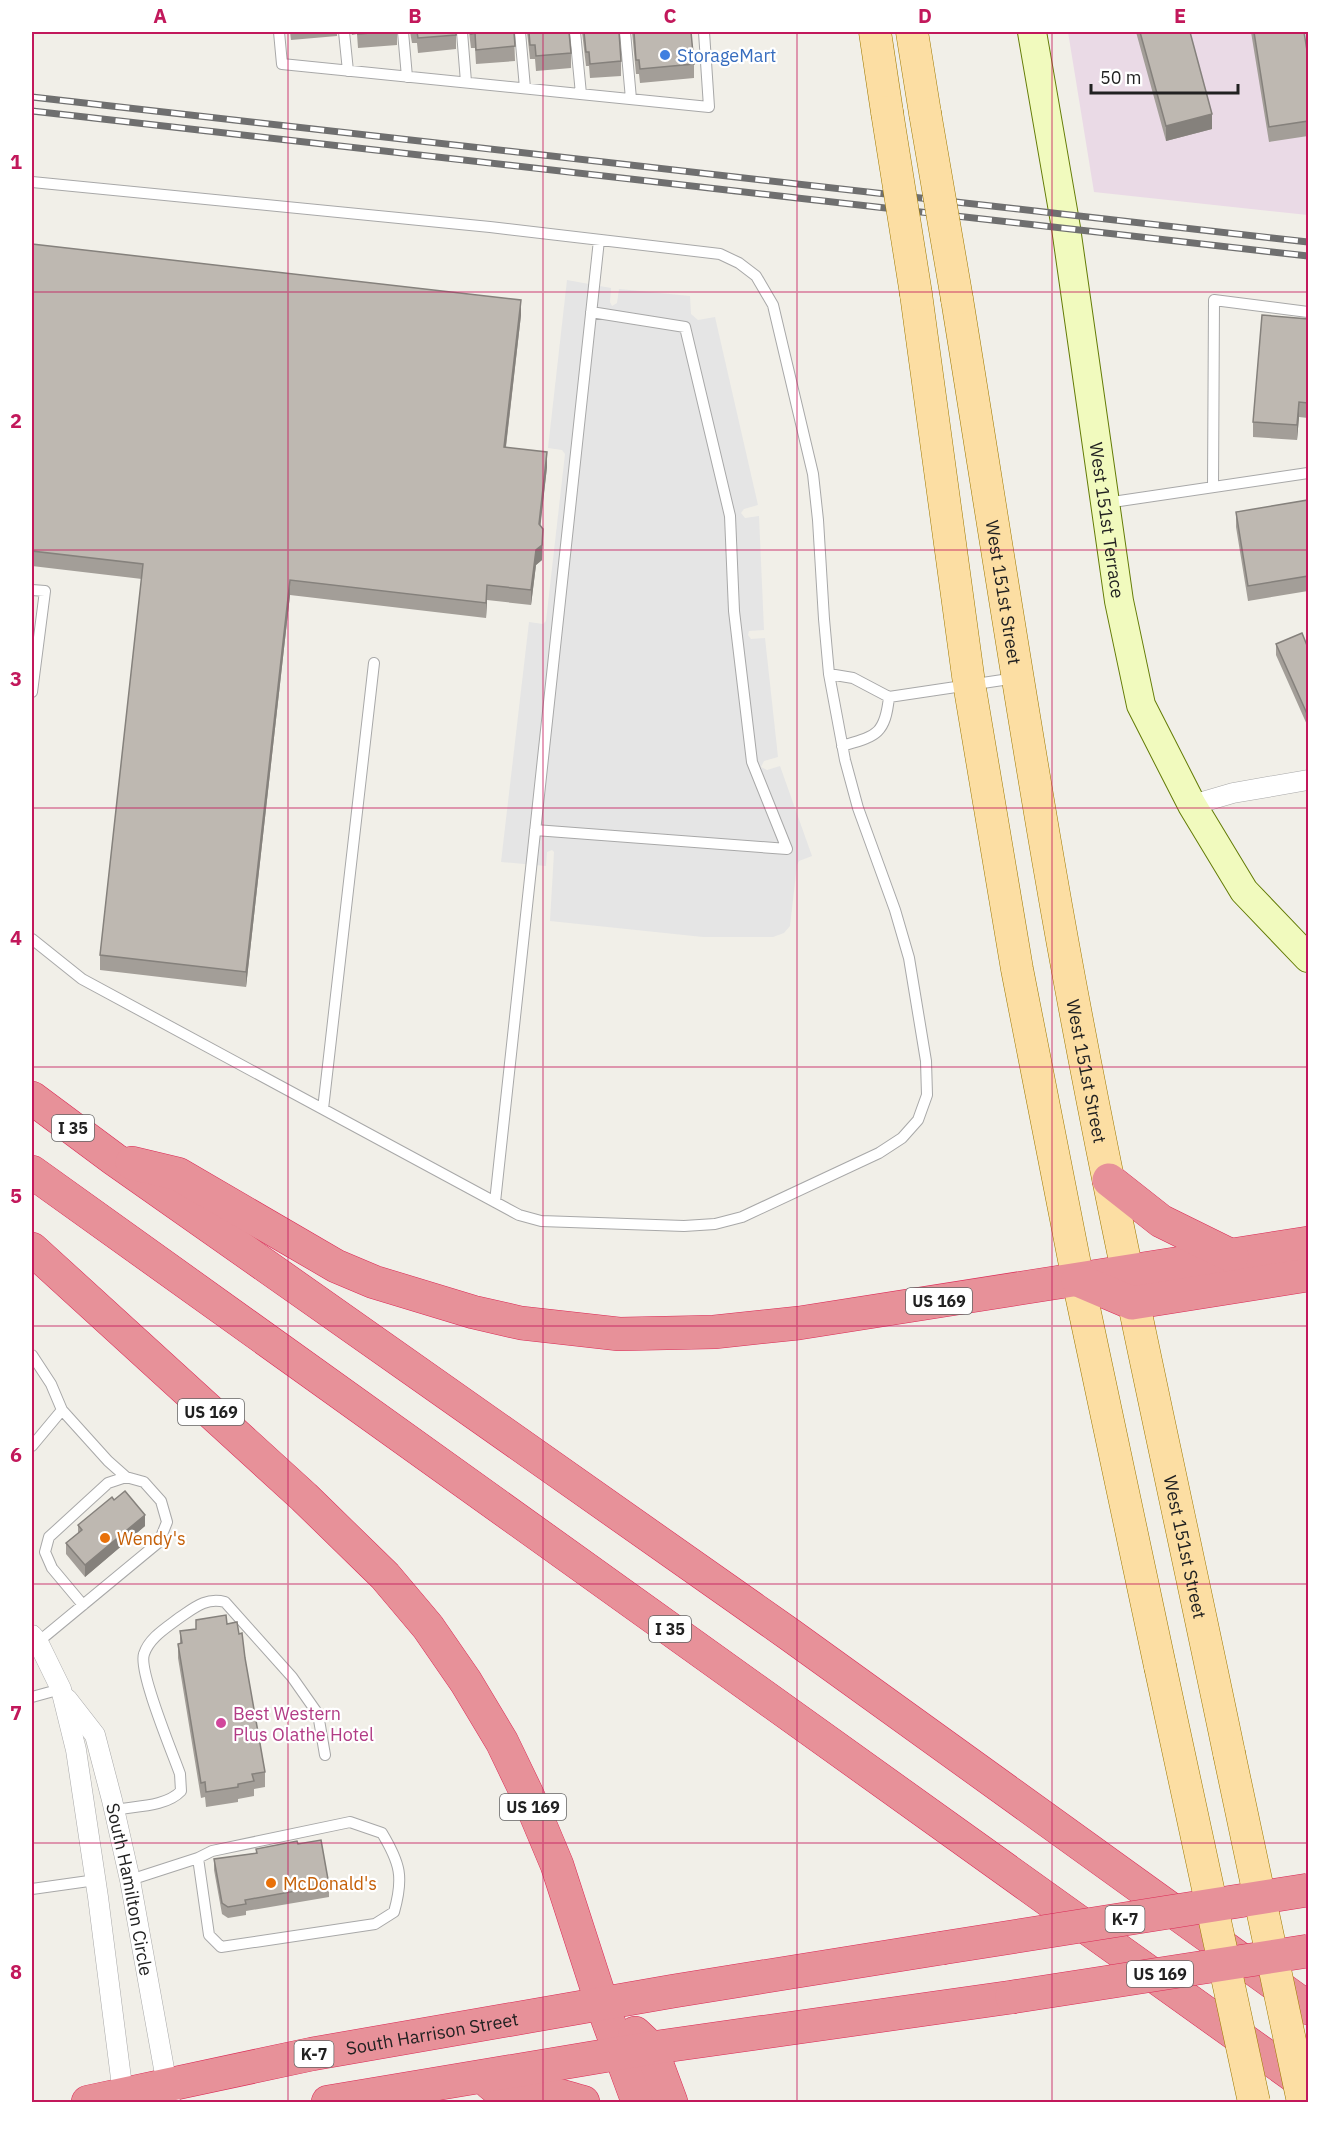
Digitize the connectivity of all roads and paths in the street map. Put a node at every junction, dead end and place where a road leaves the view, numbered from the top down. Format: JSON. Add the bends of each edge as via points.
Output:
{"nodes":[{"id":1,"x":279,"y":32,"type":"edge"},
{"id":2,"x":344,"y":32,"type":"edge"},
{"id":3,"x":403,"y":32,"type":"edge"},
{"id":4,"x":462,"y":32,"type":"edge"},
{"id":5,"x":520,"y":32,"type":"edge"},
{"id":6,"x":575,"y":32,"type":"edge"},
{"id":7,"x":625,"y":32,"type":"edge"},
{"id":8,"x":704,"y":32,"type":"edge"},
{"id":9,"x":875,"y":32,"type":"edge"},
{"id":10,"x":912,"y":32,"type":"edge"},
{"id":11,"x":1032,"y":32,"type":"edge"},
{"id":12,"x":348,"y":71,"type":"junction"},
{"id":13,"x":406,"y":77,"type":"junction"},
{"id":14,"x":466,"y":82,"type":"junction"},
{"id":15,"x":525,"y":88,"type":"junction"},
{"id":16,"x":580,"y":94,"type":"junction"},
{"id":17,"x":631,"y":99,"type":"junction"},
{"id":18,"x":32,"y":182,"type":"edge"},
{"id":19,"x":599,"y":240,"type":"junction"},
{"id":20,"x":591,"y":312,"type":"junction"},
{"id":21,"x":1308,"y":312,"type":"edge"},
{"id":22,"x":1308,"y":473,"type":"edge"},
{"id":23,"x":1213,"y":487,"type":"junction"},
{"id":24,"x":1105,"y":503,"type":"junction"},
{"id":25,"x":32,"y":590,"type":"edge"},
{"id":26,"x":374,"y":663,"type":"dead end"},
{"id":27,"x":829,"y":674,"type":"junction"},
{"id":28,"x":1019,"y":678,"type":"junction"},
{"id":29,"x":969,"y":684,"type":"junction"},
{"id":30,"x":32,"y":692,"type":"edge"},
{"id":31,"x":890,"y":697,"type":"junction"},
{"id":32,"x":842,"y":746,"type":"junction"},
{"id":33,"x":1308,"y":780,"type":"edge"},
{"id":34,"x":1192,"y":805,"type":"junction"},
{"id":35,"x":536,"y":830,"type":"junction"},
{"id":36,"x":32,"y":939,"type":"edge"},
{"id":37,"x":1308,"y":958,"type":"edge"},
{"id":38,"x":32,"y":1098,"type":"edge"},
{"id":39,"x":323,"y":1109,"type":"junction"},
{"id":40,"x":114,"y":1159,"type":"junction"},
{"id":41,"x":32,"y":1172,"type":"edge"},
{"id":42,"x":1109,"y":1180,"type":"junction"},
{"id":43,"x":495,"y":1202,"type":"junction"},
{"id":44,"x":1308,"y":1243,"type":"edge"},
{"id":45,"x":32,"y":1249,"type":"edge"},
{"id":46,"x":1232,"y":1256,"type":"junction"},
{"id":47,"x":1308,"y":1275,"type":"edge"},
{"id":48,"x":1078,"y":1280,"type":"junction"},
{"id":49,"x":1130,"y":1288,"type":"junction"},
{"id":50,"x":32,"y":1355,"type":"edge"},
{"id":51,"x":62,"y":1410,"type":"junction"},
{"id":52,"x":32,"y":1446,"type":"edge"},
{"id":53,"x":126,"y":1477,"type":"junction"},
{"id":54,"x":83,"y":1605,"type":"junction"},
{"id":55,"x":35,"y":1639,"type":"edge"},
{"id":56,"x":61,"y":1689,"type":"junction"},
{"id":57,"x":32,"y":1697,"type":"edge"},
{"id":58,"x":325,"y":1755,"type":"dead end"},
{"id":59,"x":114,"y":1810,"type":"junction"},
{"id":60,"x":198,"y":1858,"type":"junction"},
{"id":61,"x":96,"y":1880,"type":"junction"},
{"id":62,"x":130,"y":1880,"type":"junction"},
{"id":63,"x":32,"y":1889,"type":"edge"},
{"id":64,"x":1308,"y":1890,"type":"edge"},
{"id":65,"x":1308,"y":1951,"type":"edge"},
{"id":66,"x":602,"y":2004,"type":"junction"},
{"id":67,"x":1308,"y":2008,"type":"edge"},
{"id":68,"x":635,"y":2051,"type":"junction"},
{"id":69,"x":484,"y":2077,"type":"junction"},
{"id":70,"x":1308,"y":2086,"type":"edge"},
{"id":71,"x":168,"y":2093,"type":"edge"},
{"id":72,"x":123,"y":2099,"type":"edge"},
{"id":73,"x":88,"y":2103,"type":"edge"},
{"id":74,"x":328,"y":2103,"type":"edge"},
{"id":75,"x":583,"y":2103,"type":"edge"},
{"id":76,"x":638,"y":2103,"type":"edge"},
{"id":77,"x":671,"y":2103,"type":"edge"},
{"id":78,"x":1254,"y":2103,"type":"edge"},
{"id":79,"x":1303,"y":2103,"type":"edge"}],
"edges":[{"from":1,"to":12,"type":"lane","via":[[282,64]]},
{"from":2,"to":12,"type":"lane"},
{"from":3,"to":13,"type":"lane"},
{"from":4,"to":14,"type":"lane"},
{"from":5,"to":15,"type":"lane"},
{"from":6,"to":16,"type":"lane"},
{"from":7,"to":17,"type":"lane"},
{"from":8,"to":17,"type":"lane","via":[[709,107]]},
{"from":9,"to":29,"type":"main road","bridge":true,"via":[[916,294]]},
{"from":10,"to":28,"type":"main road","name":"West 151st Street","bridge":true},
{"from":11,"to":24,"type":"street","name":"West 151st Terrace","via":[[1066,228]]},
{"from":12,"to":13,"type":"lane"},
{"from":13,"to":14,"type":"lane"},
{"from":14,"to":15,"type":"lane"},
{"from":15,"to":16,"type":"lane"},
{"from":16,"to":17,"type":"lane"},
{"from":18,"to":19,"type":"lane"},
{"from":19,"to":20,"type":"lane"},
{"from":19,"to":27,"type":"lane","via":[[720,255],[756,276],[773,305],[813,474]]},
{"from":20,"to":35,"type":"lane"},
{"from":20,"to":35,"type":"lane","via":[[685,327],[730,516],[734,610],[752,762],[787,849]]},
{"from":21,"to":23,"type":"lane","via":[[1214,300]]},
{"from":22,"to":23,"type":"lane"},
{"from":23,"to":24,"type":"lane"},
{"from":24,"to":34,"type":"street","name":"West 151st Terrace","via":[[1119,601],[1142,705]]},
{"from":25,"to":30,"type":"lane","via":[[45,591]]},
{"from":26,"to":39,"type":"lane"},
{"from":27,"to":31,"type":"lane","via":[[853,678]]},
{"from":27,"to":32,"type":"lane"},
{"from":28,"to":29,"type":"lane"},
{"from":28,"to":42,"type":"main road","name":"West 151st Street","via":[[1050,872]]},
{"from":29,"to":31,"type":"lane"},
{"from":29,"to":48,"type":"main road","via":[[1020,981]]},
{"from":31,"to":32,"type":"lane","via":[[887,717],[873,737]]},
{"from":32,"to":43,"type":"lane","via":[[858,808],[909,958],[926,1061],[927,1095],[918,1120],[902,1138],[879,1153],[742,1216],[715,1224],[541,1221]]},
{"from":33,"to":34,"type":"street","via":[[1233,793]]},
{"from":34,"to":37,"type":"street","name":"West 151st Terrace","via":[[1244,891]]},
{"from":35,"to":43,"type":"lane"},
{"from":36,"to":39,"type":"lane","via":[[82,979]]},
{"from":38,"to":40,"type":"highway","number":"I 35"},
{"from":39,"to":43,"type":"lane"},
{"from":40,"to":48,"type":"highway","number":"US 169","via":[[178,1174],[336,1266],[374,1282],[521,1323],[619,1334],[714,1332],[799,1323]]},
{"from":40,"to":67,"type":"highway","number":"I 35","via":[[789,1634]]},
{"from":41,"to":70,"type":"highway","number":"I 35"},
{"from":42,"to":46,"type":"highway","via":[[1161,1221]]},
{"from":42,"to":49,"type":"main road","name":"West 151st Street"},
{"from":44,"to":46,"type":"highway"},
{"from":45,"to":66,"type":"highway","number":"US 169","via":[[304,1497],[385,1576],[428,1627],[502,1742],[528,1796],[557,1865]]},
{"from":46,"to":49,"type":"highway"},
{"from":47,"to":49,"type":"highway"},
{"from":48,"to":49,"type":"highway"},
{"from":48,"to":78,"type":"main road","bridge":true},
{"from":49,"to":79,"type":"main road","name":"West 151st Street","bridge":true},
{"from":50,"to":51,"type":"lane"},
{"from":51,"to":52,"type":"lane"},
{"from":51,"to":53,"type":"lane"},
{"from":53,"to":54,"type":"lane","via":[[108,1483],[49,1537],[45,1552],[52,1568]]},
{"from":53,"to":54,"type":"lane","via":[[144,1482],[155,1494],[167,1522],[159,1542]]},
{"from":54,"to":55,"type":"lane"},
{"from":55,"to":56,"type":"street","name":"South Hamilton Circle"},
{"from":56,"to":57,"type":"lane"},
{"from":56,"to":59,"type":"street","name":"South Hamilton Circle","via":[[95,1735]]},
{"from":56,"to":61,"type":"street","name":"South Hamilton Circle","via":[[76,1750]]},
{"from":58,"to":59,"type":"lane","via":[[318,1714],[292,1677],[225,1602],[204,1601],[153,1639],[143,1656],[146,1678],[180,1774],[181,1791],[161,1802]]},
{"from":59,"to":62,"type":"street","name":"South Hamilton Circle"},
{"from":60,"to":60,"type":"lane","via":[[209,1935],[221,1947],[375,1924],[394,1912],[400,1890],[396,1858],[382,1833],[350,1822],[212,1851]]},
{"from":60,"to":62,"type":"lane"},
{"from":61,"to":63,"type":"lane"},
{"from":61,"to":72,"type":"street","name":"South Hamilton Circle"},
{"from":62,"to":71,"type":"street","name":"South Hamilton Circle"},
{"from":64,"to":66,"type":"highway","number":"K-7","bridge":true},
{"from":65,"to":68,"type":"highway","number":"US 169","bridge":true},
{"from":66,"to":68,"type":"highway","number":"US 169"},
{"from":66,"to":71,"type":"highway","name":"South Harrison Street","number":"K-7","via":[[312,2054]]},
{"from":68,"to":69,"type":"highway"},
{"from":68,"to":76,"type":"highway"},
{"from":68,"to":77,"type":"highway"},
{"from":69,"to":74,"type":"highway"},
{"from":69,"to":75,"type":"highway","via":[[508,2095],[554,2095]]},
{"from":71,"to":72,"type":"highway","name":"South Harrison Street","number":"K-7"},
{"from":72,"to":73,"type":"highway","name":"South Harrison Street","number":"K-7"}]}
